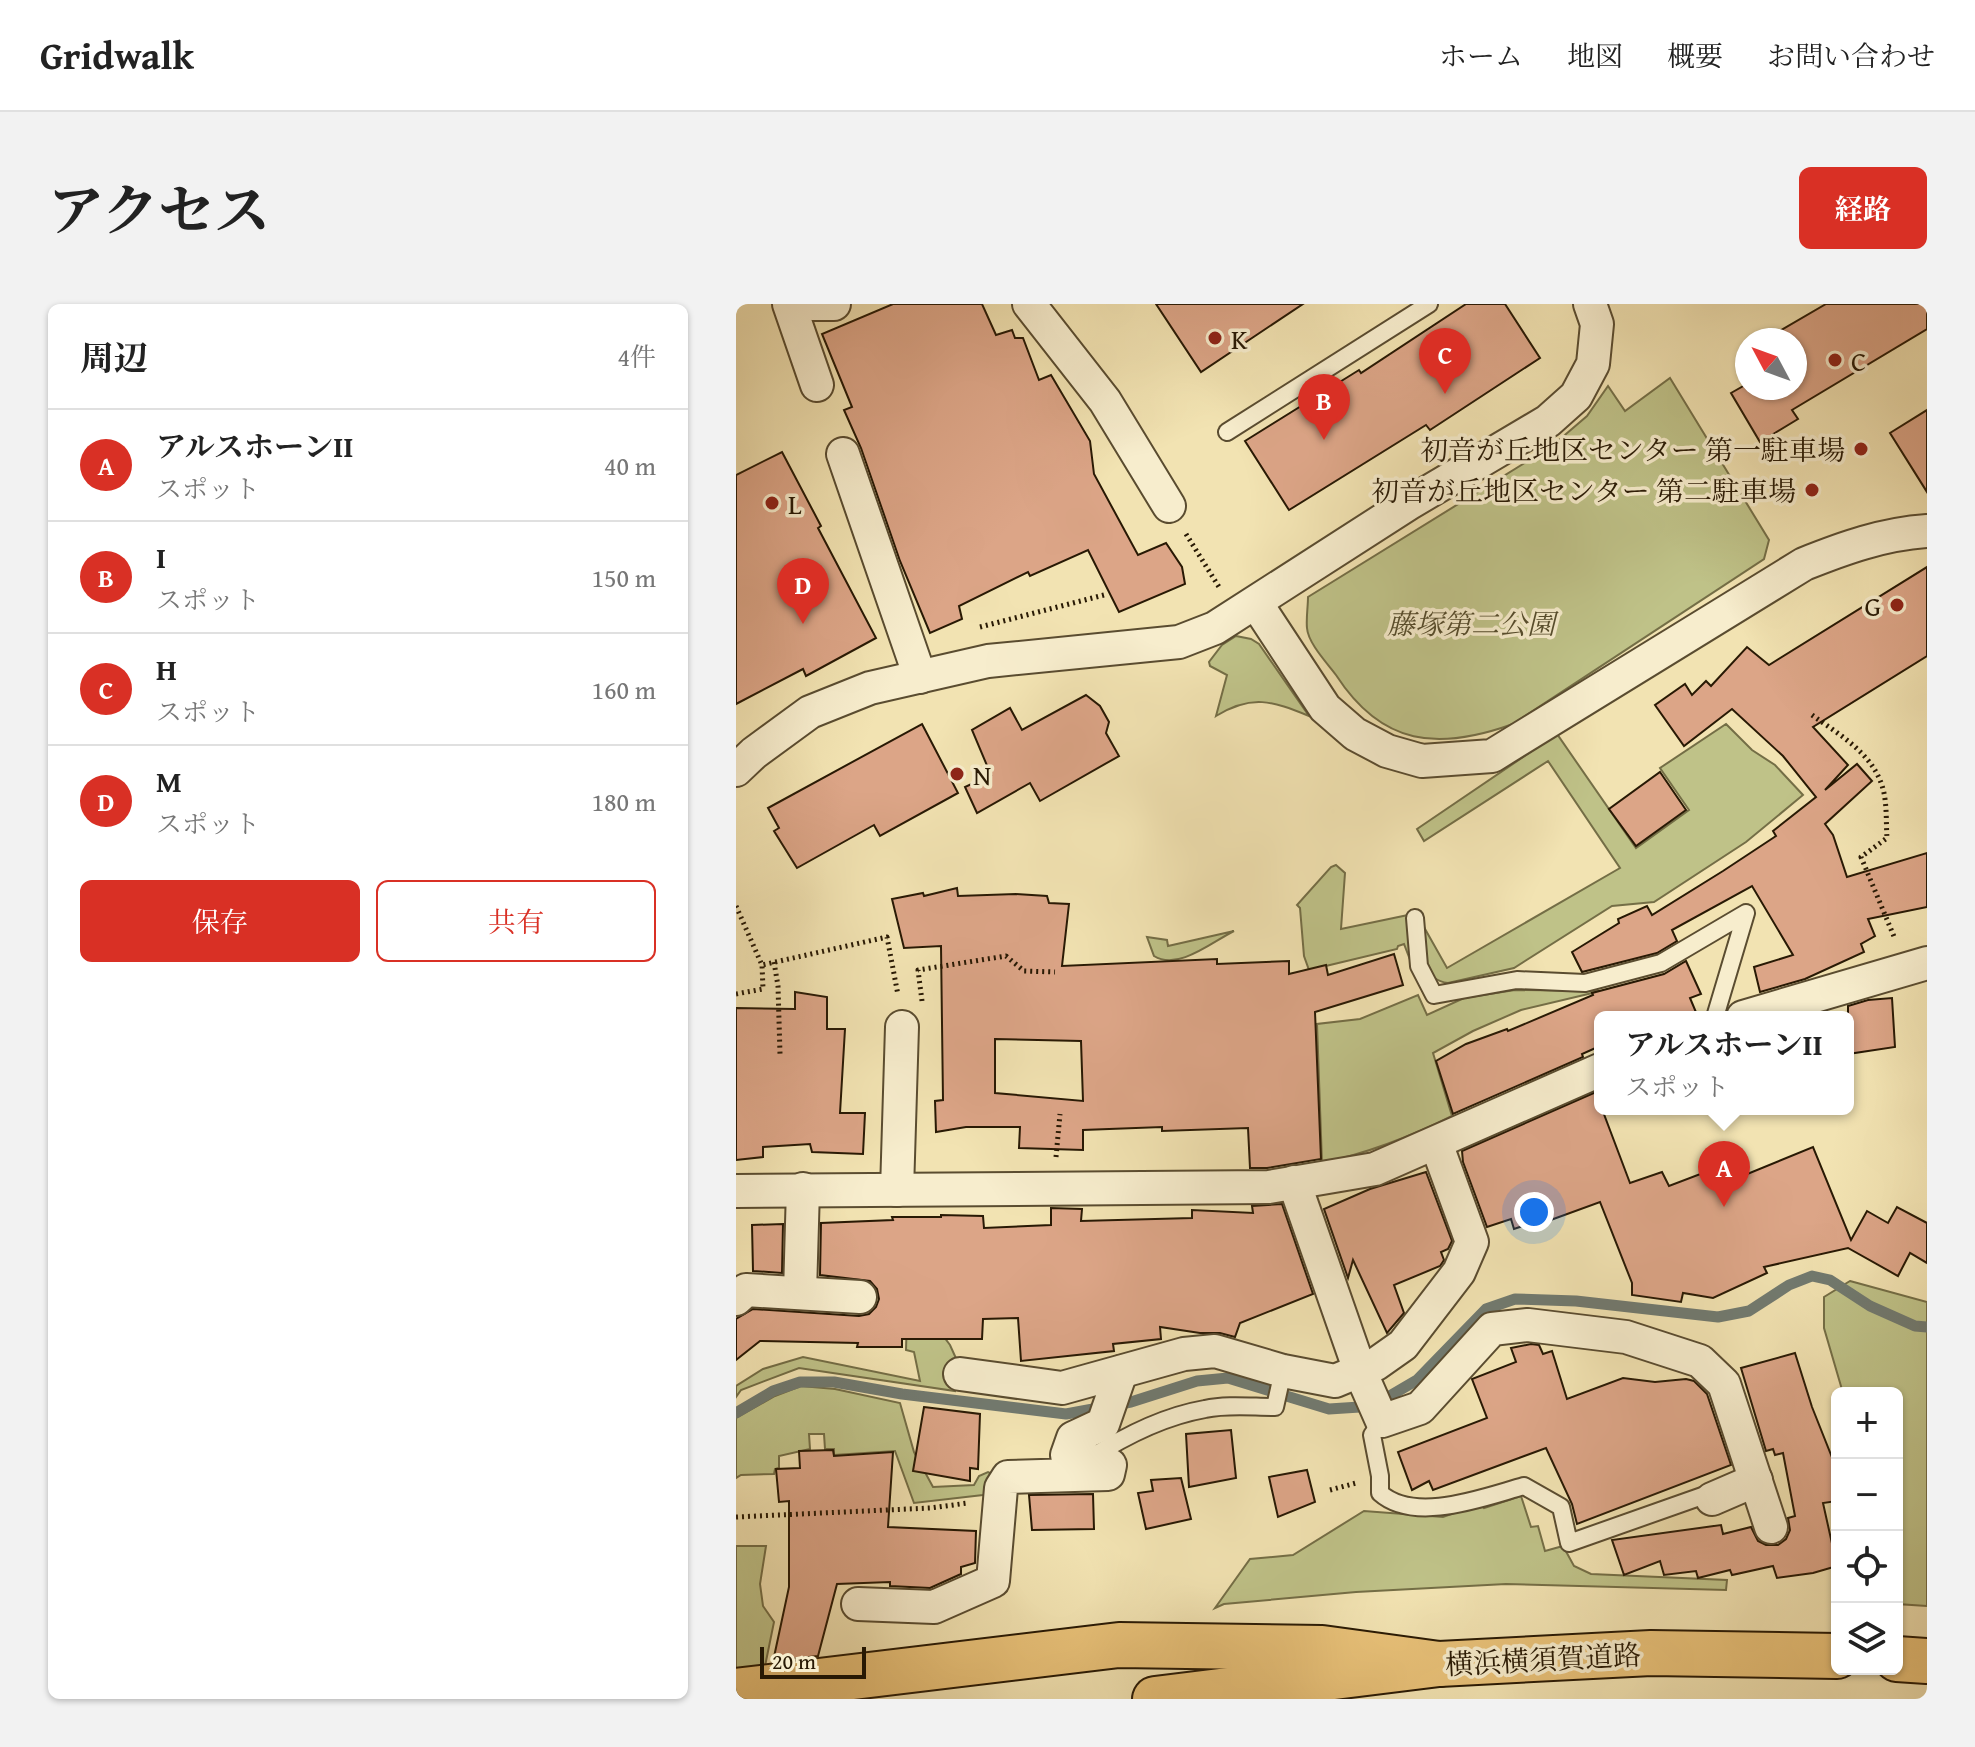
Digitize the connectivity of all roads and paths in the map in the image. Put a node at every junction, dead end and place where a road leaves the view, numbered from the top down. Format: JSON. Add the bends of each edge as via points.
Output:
{"nodes":[{"id":1,"x":789,"y":304,"type":"edge"},
{"id":2,"x":812,"y":304,"type":"edge"},
{"id":3,"x":834,"y":304,"type":"edge"},
{"id":4,"x":1029,"y":304,"type":"edge"},
{"id":5,"x":1429,"y":304,"type":"edge"},
{"id":6,"x":1590,"y":304,"type":"edge"},
{"id":7,"x":817,"y":385,"type":"dead end"},
{"id":8,"x":1227,"y":432,"type":"dead end"},
{"id":9,"x":843,"y":454,"type":"dead end"},
{"id":10,"x":1169,"y":506,"type":"joint"},
{"id":11,"x":1927,"y":531,"type":"edge"},
{"id":12,"x":1104,"y":595,"type":"dead end"},
{"id":13,"x":1210,"y":596,"type":"dead end"},
{"id":14,"x":1256,"y":603,"type":"junction"},
{"id":15,"x":976,"y":628,"type":"dead end"},
{"id":16,"x":920,"y":677,"type":"junction"},
{"id":17,"x":1812,"y":715,"type":"dead end"},
{"id":18,"x":736,"y":770,"type":"edge"},
{"id":19,"x":736,"y":906,"type":"edge"},
{"id":20,"x":1415,"y":918,"type":"dead end"},
{"id":21,"x":981,"y":960,"type":"dead end"},
{"id":22,"x":774,"y":962,"type":"junction"},
{"id":23,"x":762,"y":965,"type":"junction"},
{"id":24,"x":1918,"y":966,"type":"edge"},
{"id":25,"x":1055,"y":972,"type":"dead end"},
{"id":26,"x":736,"y":994,"type":"edge"},
{"id":27,"x":1717,"y":1011,"type":"edge"},
{"id":28,"x":1764,"y":1011,"type":"edge"},
{"id":29,"x":902,"y":1027,"type":"joint"},
{"id":30,"x":780,"y":1054,"type":"dead end"},
{"id":31,"x":1594,"y":1073,"type":"edge"},
{"id":32,"x":1060,"y":1114,"type":"dead end"},
{"id":33,"x":1436,"y":1143,"type":"junction"},
{"id":34,"x":1055,"y":1163,"type":"dead end"},
{"id":35,"x":1294,"y":1182,"type":"junction"},
{"id":36,"x":803,"y":1189,"type":"junction"},
{"id":37,"x":897,"y":1190,"type":"junction"},
{"id":38,"x":736,"y":1191,"type":"edge"},
{"id":39,"x":800,"y":1293,"type":"junction"},
{"id":40,"x":860,"y":1297,"type":"dead end"},
{"id":41,"x":736,"y":1299,"type":"edge"},
{"id":42,"x":1360,"y":1371,"type":"junction"},
{"id":43,"x":960,"y":1374,"type":"dead end"},
{"id":44,"x":1282,"y":1376,"type":"junction"},
{"id":45,"x":1114,"y":1390,"type":"junction"},
{"id":46,"x":1382,"y":1421,"type":"junction"},
{"id":47,"x":1088,"y":1460,"type":"junction"},
{"id":48,"x":1756,"y":1480,"type":"junction"},
{"id":49,"x":1360,"y":1482,"type":"dead end"},
{"id":50,"x":1330,"y":1490,"type":"dead end"},
{"id":51,"x":1001,"y":1498,"type":"junction"},
{"id":52,"x":1712,"y":1499,"type":"joint"},
{"id":53,"x":736,"y":1517,"type":"edge"},
{"id":54,"x":1771,"y":1527,"type":"dead end"},
{"id":55,"x":858,"y":1604,"type":"dead end"},
{"id":56,"x":1831,"y":1656,"type":"edge"},
{"id":57,"x":1903,"y":1659,"type":"edge"},
{"id":58,"x":1927,"y":1661,"type":"edge"},
{"id":59,"x":1439,"y":1664,"type":"junction"},
{"id":60,"x":736,"y":1691,"type":"edge"},
{"id":61,"x":1155,"y":1699,"type":"edge"}],
"edges":[{"from":1,"to":7,"type":"street"},
{"from":2,"to":3,"type":"street"},
{"from":4,"to":10,"type":"street","via":[[1105,401]]},
{"from":5,"to":8,"type":"lane"},
{"from":6,"to":14,"type":"street","via":[[1597,324],[1593,364],[1576,396],[1548,421]]},
{"from":9,"to":16,"type":"street"},
{"from":10,"to":13,"type":"path","via":[[1221,591]]},
{"from":11,"to":14,"type":"street","via":[[1856,544],[1804,564],[1492,756],[1422,761],[1355,734],[1325,708]]},
{"from":12,"to":15,"type":"path"},
{"from":14,"to":16,"type":"street","via":[[1179,642],[988,661]]},
{"from":16,"to":18,"type":"street","via":[[870,688],[810,712]]},
{"from":17,"to":24,"type":"path","via":[[1859,749],[1877,771],[1887,838],[1861,857]]},
{"from":19,"to":23,"type":"path"},
{"from":20,"to":27,"type":"lane","via":[[1419,966],[1434,995],[1517,980],[1585,983],[1661,963],[1746,913]]},
{"from":21,"to":25,"type":"path","via":[[1006,956],[1024,971]]},
{"from":22,"to":23,"type":"path"},
{"from":22,"to":29,"type":"path","via":[[887,937]]},
{"from":22,"to":30,"type":"path"},
{"from":23,"to":26,"type":"path","via":[[763,989]]},
{"from":24,"to":28,"type":"street"},
{"from":29,"to":37,"type":"street"},
{"from":31,"to":33,"type":"street"},
{"from":32,"to":34,"type":"path"},
{"from":33,"to":35,"type":"street","via":[[1375,1169]]},
{"from":33,"to":42,"type":"street","via":[[1472,1242],[1459,1272],[1403,1345]]},
{"from":35,"to":37,"type":"street","via":[[1269,1187]]},
{"from":35,"to":42,"type":"street"},
{"from":36,"to":37,"type":"street"},
{"from":36,"to":38,"type":"street"},
{"from":36,"to":39,"type":"street"},
{"from":39,"to":40,"type":"street"},
{"from":39,"to":41,"type":"street","via":[[746,1290]]},
{"from":42,"to":44,"type":"street","via":[[1335,1381]]},
{"from":42,"to":46,"type":"street"},
{"from":43,"to":45,"type":"street"},
{"from":44,"to":45,"type":"street","via":[[1215,1351],[1184,1354]]},
{"from":44,"to":47,"type":"lane","via":[[1275,1407],[1207,1408],[1185,1414],[1114,1443]]},
{"from":45,"to":47,"type":"street","via":[[1103,1424],[1073,1438],[1067,1455]]},
{"from":46,"to":48,"type":"street","via":[[1420,1408],[1492,1329],[1528,1325],[1626,1337],[1700,1361],[1724,1384]]},
{"from":46,"to":52,"type":"lane","via":[[1372,1435],[1380,1493],[1392,1504],[1443,1508],[1524,1486],[1561,1507],[1569,1543],[1705,1495]]},
{"from":47,"to":51,"type":"street","via":[[1110,1465],[1108,1474],[1008,1477]]},
{"from":48,"to":52,"type":"street"},
{"from":48,"to":54,"type":"street"},
{"from":49,"to":50,"type":"path"},
{"from":51,"to":53,"type":"path","via":[[930,1508]]},
{"from":51,"to":55,"type":"street","via":[[993,1581],[934,1607]]},
{"from":56,"to":59,"type":"highway","name":"横浜横須賀道路","via":[[1651,1653]]},
{"from":57,"to":58,"type":"highway"},
{"from":59,"to":60,"type":"highway","via":[[1322,1648],[1119,1645]]},
{"from":59,"to":61,"type":"highway","name":"横浜横須賀道路"}]}
